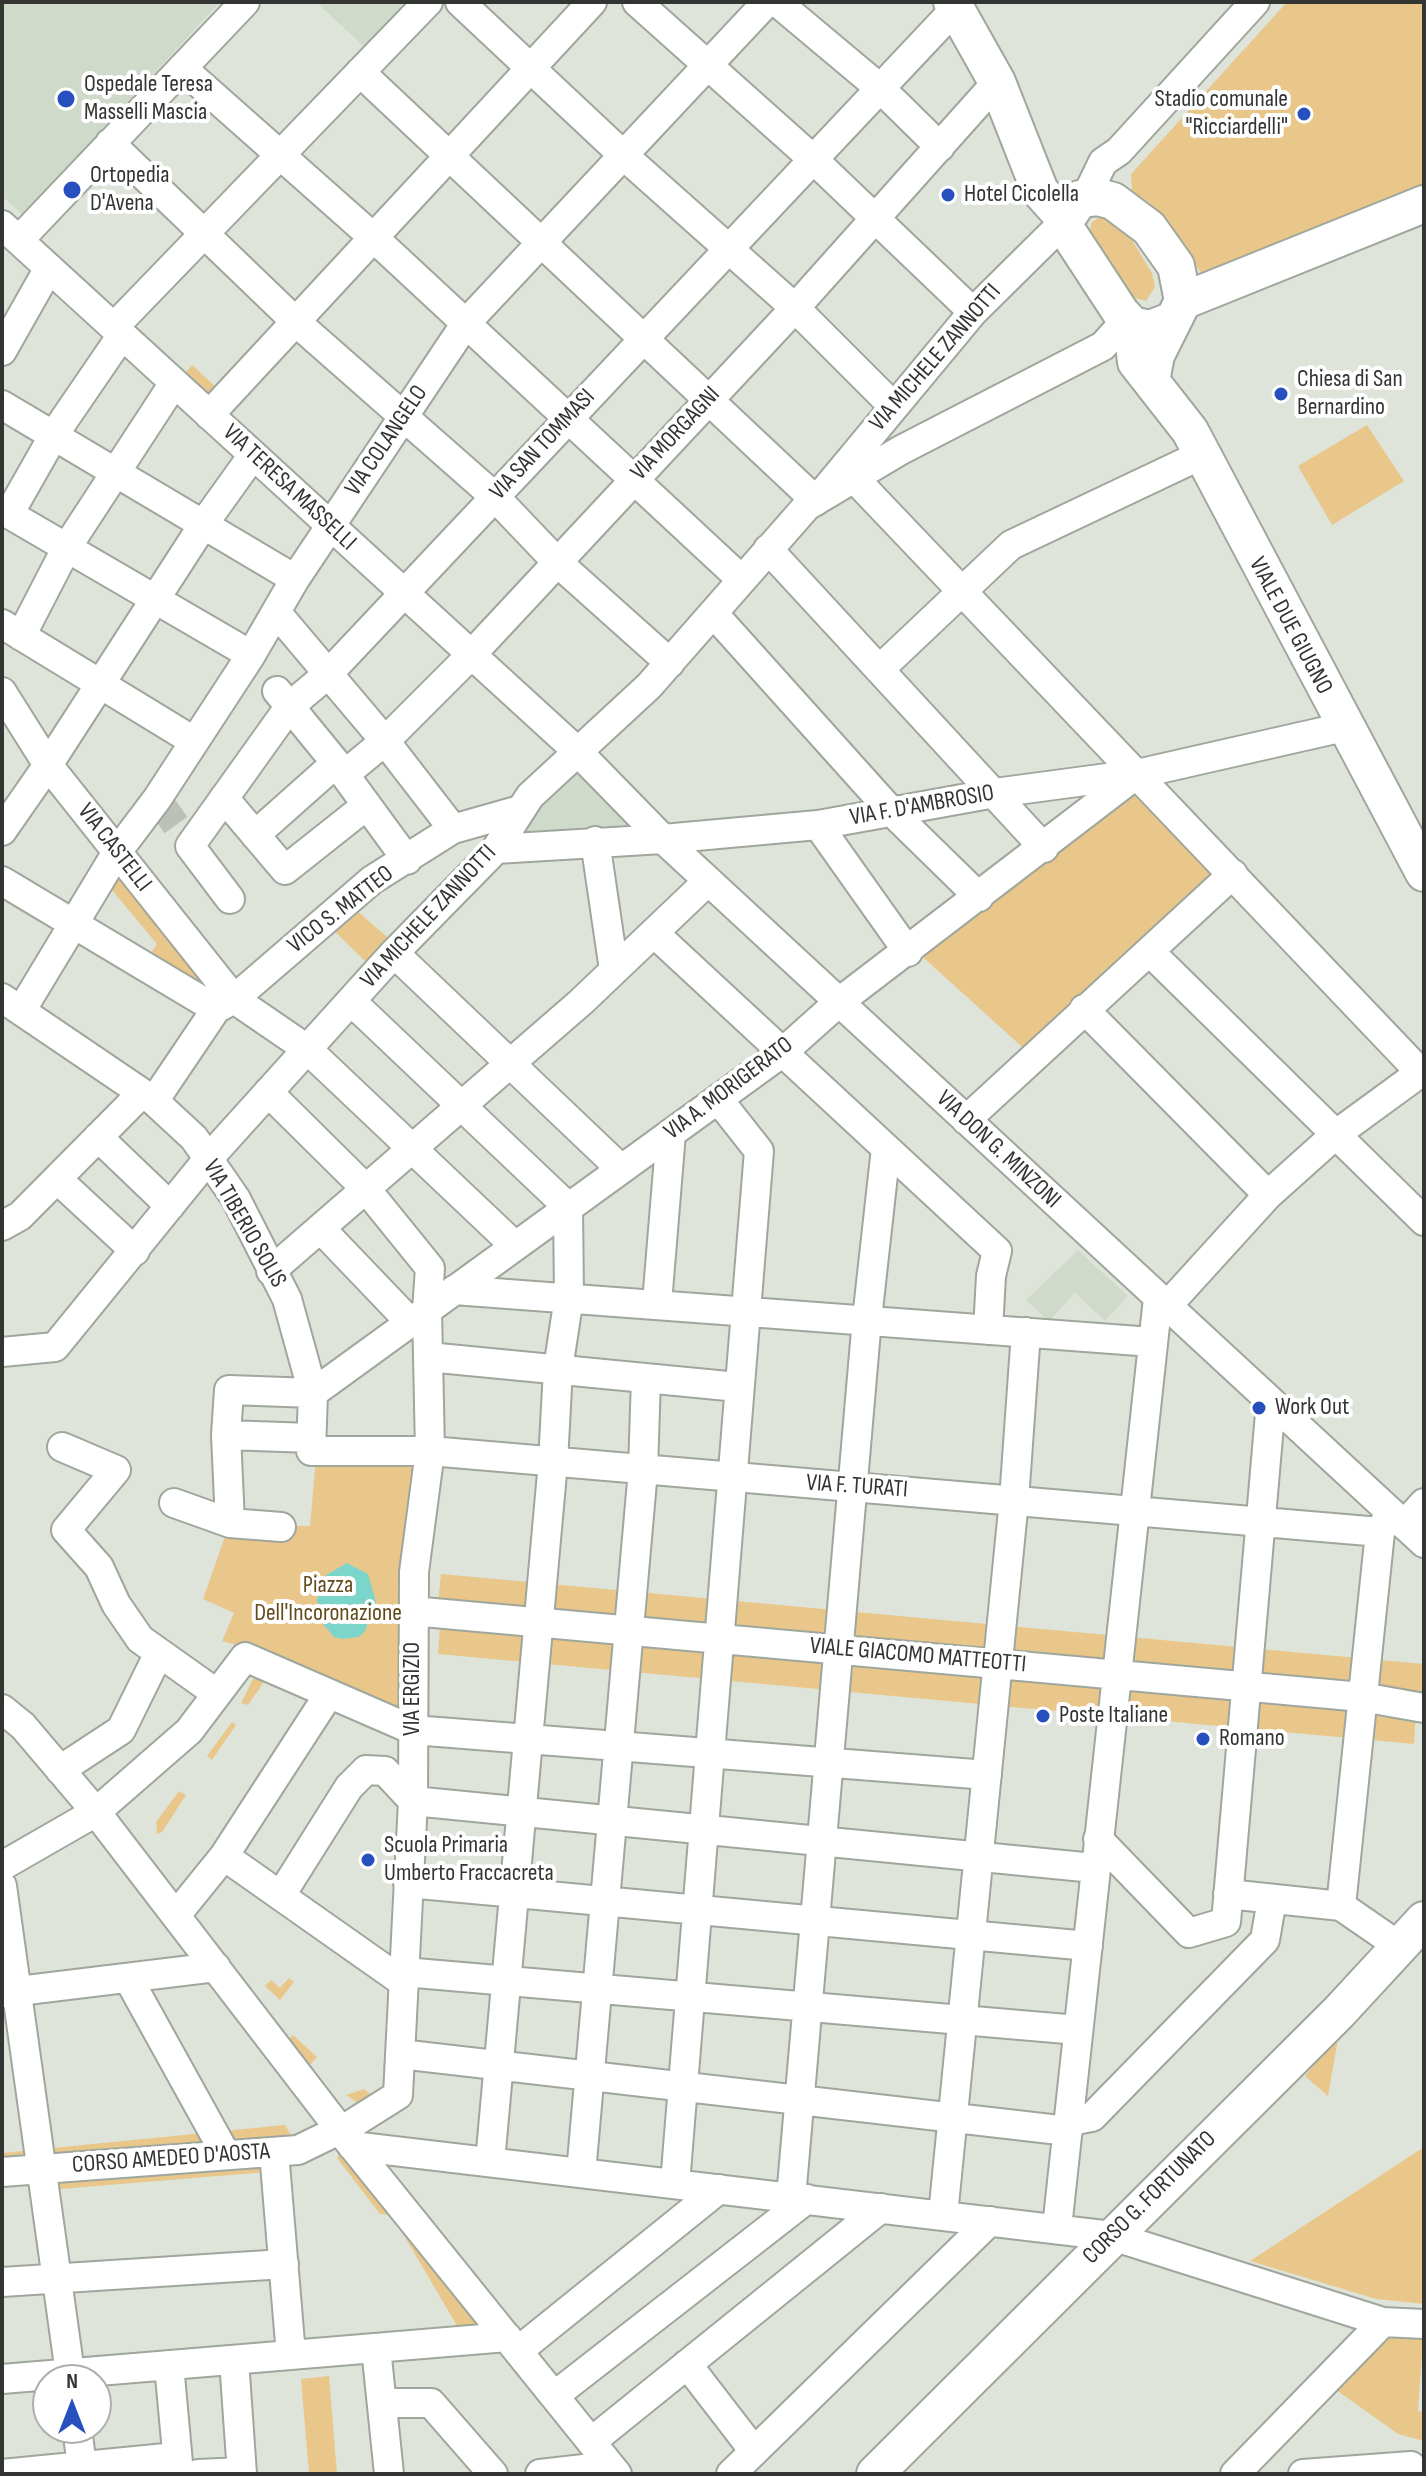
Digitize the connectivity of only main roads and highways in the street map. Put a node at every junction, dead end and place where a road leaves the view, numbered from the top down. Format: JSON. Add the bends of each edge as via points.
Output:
{"nodes":[{"id":1,"x":954,"y":5,"type":"edge"},
{"id":2,"x":1424,"y":204,"type":"edge"},
{"id":3,"x":1082,"y":208,"type":"junction"},
{"id":4,"x":1176,"y":266,"type":"junction"},
{"id":5,"x":1226,"y":283,"type":"junction"},
{"id":6,"x":1178,"y":311,"type":"junction"},
{"id":7,"x":1130,"y":322,"type":"junction"},
{"id":8,"x":1151,"y":381,"type":"junction"},
{"id":9,"x":1424,"y":873,"type":"edge"},
{"id":10,"x":1424,"y":1920,"type":"edge"},
{"id":11,"x":875,"y":2474,"type":"edge"}],
"edges":[{"from":1,"to":3,"type":"main road","via":[[997,82],[1040,191]]},
{"from":2,"to":5,"type":"main road"},
{"from":3,"to":4,"type":"main road","via":[[1149,228]]},
{"from":3,"to":7,"type":"main road","via":[[1081,257]]},
{"from":4,"to":5,"type":"main road","via":[[1197,278]]},
{"from":4,"to":6,"type":"main road"},
{"from":5,"to":6,"type":"main road"},
{"from":6,"to":7,"type":"main road","via":[[1150,329]]},
{"from":6,"to":8,"type":"main road","via":[[1156,355]]},
{"from":7,"to":8,"type":"main road","name":"VIALE DUE GIUGNO","via":[[1136,362]]},
{"from":8,"to":9,"type":"main road","name":"VIALE DUE GIUGNO","via":[[1190,431]]},
{"from":10,"to":11,"type":"main road","name":"CORSO G. FORTUNATO","via":[[1339,2012]]}]}
